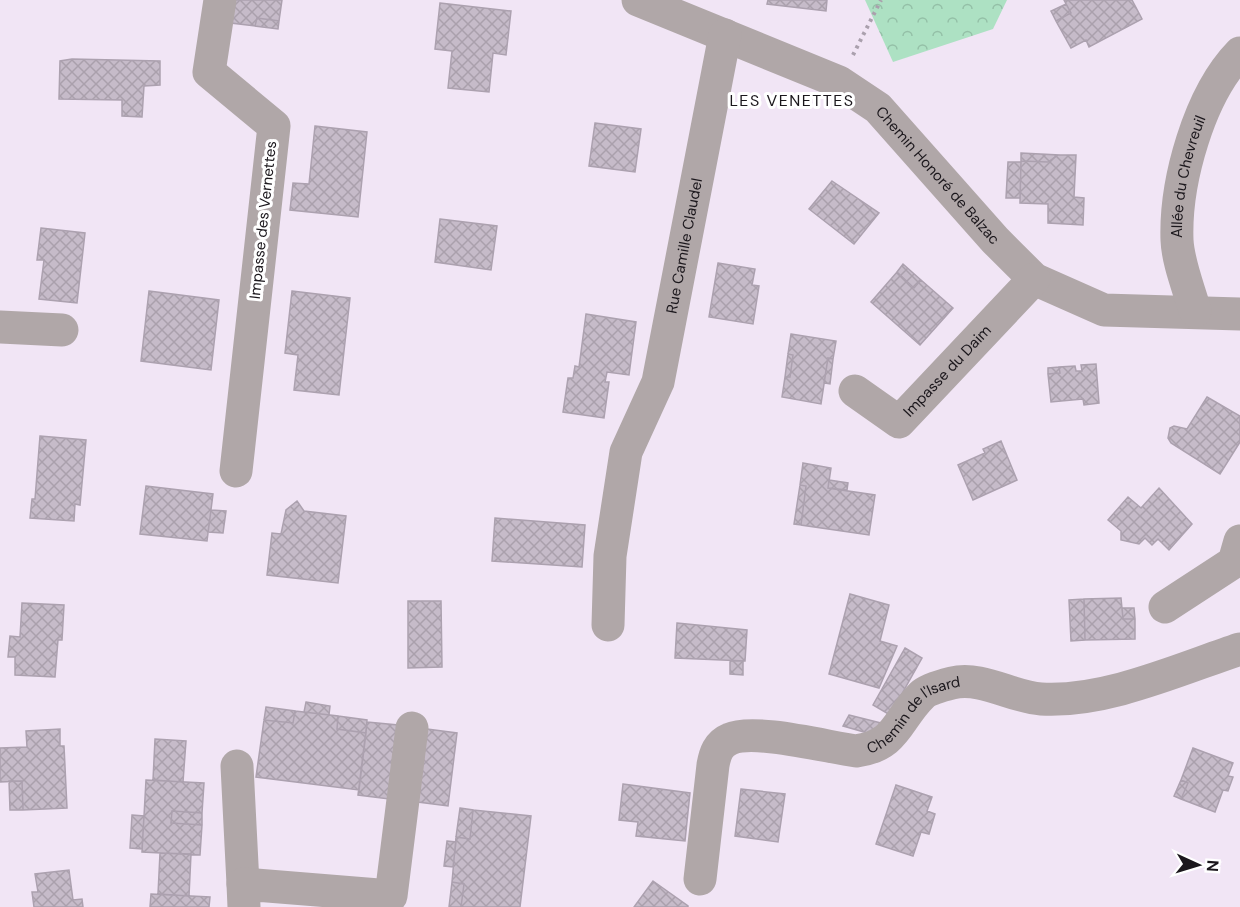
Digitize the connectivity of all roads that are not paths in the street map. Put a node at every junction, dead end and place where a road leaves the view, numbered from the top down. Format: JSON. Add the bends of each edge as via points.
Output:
{"nodes":[{"id":1,"x":220,"y":0,"type":"edge"},
{"id":2,"x":638,"y":0,"type":"edge"},
{"id":3,"x":725,"y":35,"type":"junction"},
{"id":4,"x":1240,"y":53,"type":"edge"},
{"id":5,"x":1177,"y":242,"type":"junction"},
{"id":6,"x":1034,"y":279,"type":"junction"},
{"id":7,"x":1159,"y":310,"type":"junction"},
{"id":8,"x":1196,"y":311,"type":"junction"},
{"id":9,"x":1240,"y":314,"type":"edge"},
{"id":10,"x":0,"y":327,"type":"edge"},
{"id":11,"x":62,"y":330,"type":"dead end"},
{"id":12,"x":855,"y":391,"type":"dead end"},
{"id":13,"x":236,"y":471,"type":"dead end"},
{"id":14,"x":1240,"y":541,"type":"edge"},
{"id":15,"x":1165,"y":608,"type":"dead end"},
{"id":16,"x":608,"y":625,"type":"dead end"},
{"id":17,"x":1240,"y":650,"type":"edge"},
{"id":18,"x":412,"y":728,"type":"dead end"},
{"id":19,"x":237,"y":766,"type":"dead end"},
{"id":20,"x":700,"y":879,"type":"dead end"},
{"id":21,"x":244,"y":896,"type":"edge"}],
"edges":[{"from":1,"to":13,"type":"street","name":"Impasse des Vernettes","via":[[208,72],[274,126]]},
{"from":2,"to":3,"type":"street","name":"Chemin Honoré de Balzac"},
{"from":3,"to":6,"type":"street","name":"Chemin Honoré de Balzac","via":[[839,82],[878,108]]},
{"from":3,"to":16,"type":"street","name":"Rue Camille Claudel","via":[[658,382],[626,452],[610,556]]},
{"from":4,"to":5,"type":"street","name":"Allée du Chevreuil","via":[[1214,91],[1190,150],[1180,191]]},
{"from":5,"to":7,"type":"street"},
{"from":5,"to":8,"type":"street","name":"Allée du Chevreuil"},
{"from":6,"to":7,"type":"street","name":"Chemin Honoré de Balzac","via":[[1104,310]]},
{"from":6,"to":12,"type":"street","name":"Impasse du Daim","via":[[899,422]]},
{"from":7,"to":8,"type":"street","name":"Chemin Honoré de Balzac"},
{"from":8,"to":9,"type":"street","name":"Chemin Honoré de Balzac"},
{"from":10,"to":11,"type":"street"},
{"from":14,"to":15,"type":"street","via":[[1234,562]]},
{"from":17,"to":20,"type":"street","name":"Chemin de l'Isard","via":[[1109,692],[1074,697],[1040,699],[988,685],[954,682],[923,693],[900,727],[881,745],[869,749],[856,751],[752,735],[729,739],[716,750]]},
{"from":18,"to":21,"type":"street","via":[[391,896]]},
{"from":19,"to":21,"type":"street"}]}
